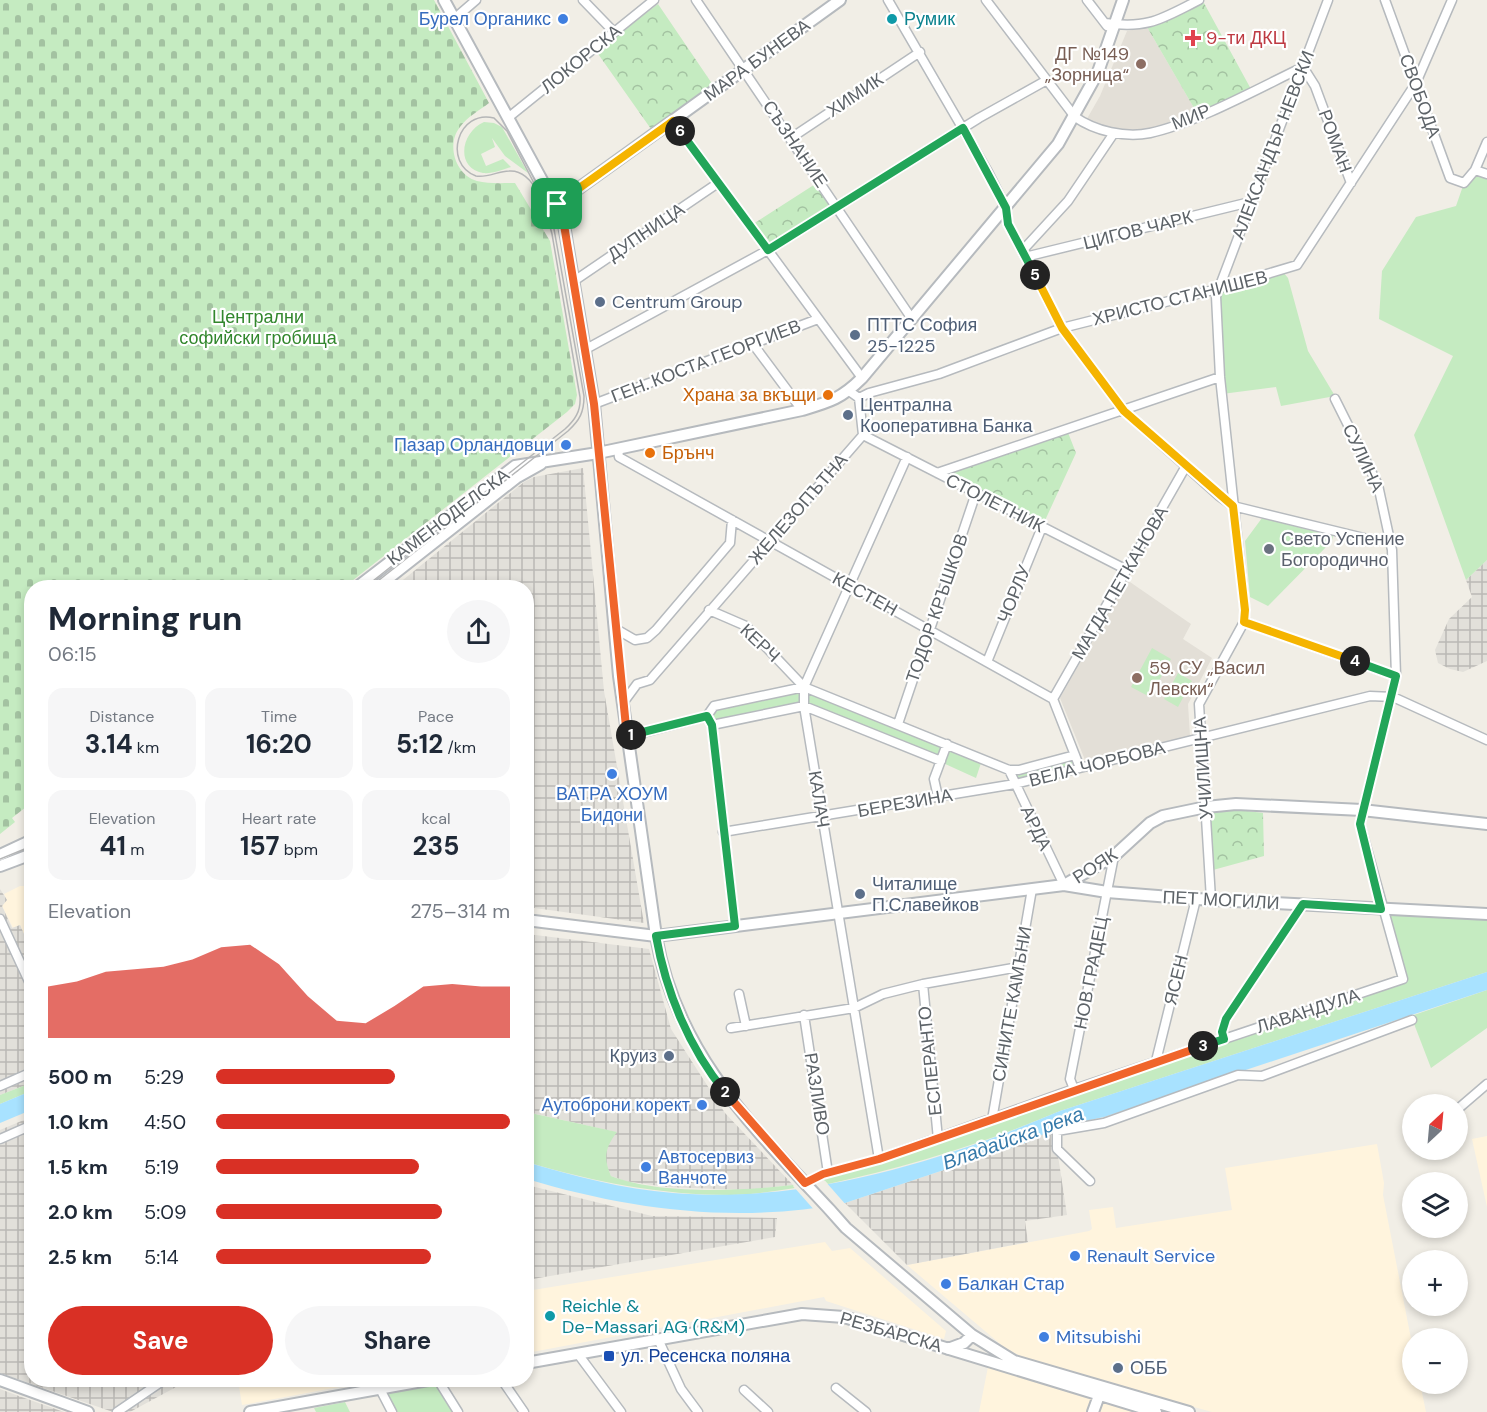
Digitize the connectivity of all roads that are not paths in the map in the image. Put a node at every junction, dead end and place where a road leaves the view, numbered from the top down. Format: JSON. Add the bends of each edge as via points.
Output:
{"nodes":[{"id":1,"x":444,"y":0,"type":"edge"},
{"id":2,"x":476,"y":0,"type":"edge"},
{"id":3,"x":583,"y":0,"type":"edge"},
{"id":4,"x":654,"y":0,"type":"edge"},
{"id":5,"x":696,"y":0,"type":"edge"},
{"id":6,"x":840,"y":0,"type":"edge"},
{"id":7,"x":888,"y":0,"type":"edge"},
{"id":8,"x":986,"y":0,"type":"edge"},
{"id":9,"x":1087,"y":0,"type":"edge"},
{"id":10,"x":1123,"y":0,"type":"edge"},
{"id":11,"x":1199,"y":0,"type":"edge"},
{"id":12,"x":1328,"y":0,"type":"edge"},
{"id":13,"x":1385,"y":0,"type":"edge"},
{"id":14,"x":1452,"y":0,"type":"edge"},
{"id":15,"x":454,"y":19,"type":"junction"},
{"id":16,"x":1111,"y":27,"type":"junction"},
{"id":17,"x":614,"y":32,"type":"junction"},
{"id":18,"x":920,"y":52,"type":"junction"},
{"id":19,"x":1303,"y":67,"type":"junction"},
{"id":20,"x":746,"y":70,"type":"junction"},
{"id":21,"x":1047,"y":80,"type":"junction"},
{"id":22,"x":1416,"y":83,"type":"junction"},
{"id":23,"x":509,"y":117,"type":"junction"},
{"id":24,"x":1075,"y":117,"type":"junction"},
{"id":25,"x":673,"y":121,"type":"junction"},
{"id":26,"x":963,"y":128,"type":"junction"},
{"id":27,"x":1114,"y":133,"type":"junction"},
{"id":28,"x":791,"y":138,"type":"junction"},
{"id":29,"x":1487,"y":142,"type":"edge"},
{"id":30,"x":1475,"y":170,"type":"junction"},
{"id":31,"x":1487,"y":174,"type":"edge"},
{"id":32,"x":718,"y":183,"type":"junction"},
{"id":33,"x":1351,"y":183,"type":"junction"},
{"id":34,"x":1250,"y":202,"type":"junction"},
{"id":35,"x":557,"y":204,"type":"junction"},
{"id":36,"x":837,"y":207,"type":"junction"},
{"id":37,"x":1006,"y":208,"type":"junction"},
{"id":38,"x":768,"y":250,"type":"junction"},
{"id":39,"x":1024,"y":254,"type":"junction"},
{"id":40,"x":574,"y":281,"type":"junction"},
{"id":41,"x":1217,"y":289,"type":"junction"},
{"id":42,"x":818,"y":319,"type":"junction"},
{"id":43,"x":912,"y":319,"type":"junction"},
{"id":44,"x":1062,"y":328,"type":"junction"},
{"id":45,"x":753,"y":344,"type":"junction"},
{"id":46,"x":586,"y":349,"type":"junction"},
{"id":47,"x":1220,"y":377,"type":"junction"},
{"id":48,"x":862,"y":378,"type":"junction"},
{"id":49,"x":849,"y":391,"type":"junction"},
{"id":50,"x":859,"y":398,"type":"junction"},
{"id":51,"x":1335,"y":399,"type":"dead end"},
{"id":52,"x":594,"y":404,"type":"junction"},
{"id":53,"x":802,"y":410,"type":"junction"},
{"id":54,"x":1124,"y":411,"type":"junction"},
{"id":55,"x":863,"y":435,"type":"junction"},
{"id":56,"x":618,"y":449,"type":"junction"},
{"id":57,"x":598,"y":453,"type":"junction"},
{"id":58,"x":907,"y":458,"type":"junction"},
{"id":59,"x":547,"y":462,"type":"junction"},
{"id":60,"x":1185,"y":466,"type":"junction"},
{"id":61,"x":937,"y":473,"type":"junction"},
{"id":62,"x":976,"y":493,"type":"junction"},
{"id":63,"x":1233,"y":506,"type":"junction"},
{"id":64,"x":732,"y":520,"type":"junction"},
{"id":65,"x":1042,"y":526,"type":"junction"},
{"id":66,"x":1390,"y":541,"type":"junction"},
{"id":67,"x":769,"y":542,"type":"junction"},
{"id":68,"x":1127,"y":570,"type":"junction"},
{"id":69,"x":366,"y":580,"type":"edge"},
{"id":70,"x":386,"y":580,"type":"edge"},
{"id":71,"x":849,"y":585,"type":"junction"},
{"id":72,"x":709,"y":609,"type":"junction"},
{"id":73,"x":1244,"y":622,"type":"junction"},
{"id":74,"x":616,"y":629,"type":"junction"},
{"id":75,"x":930,"y":630,"type":"junction"},
{"id":76,"x":987,"y":662,"type":"junction"},
{"id":77,"x":620,"y":676,"type":"junction"},
{"id":78,"x":1396,"y":676,"type":"junction"},
{"id":79,"x":637,"y":684,"type":"junction"},
{"id":80,"x":804,"y":687,"type":"junction"},
{"id":81,"x":1393,"y":697,"type":"junction"},
{"id":82,"x":1053,"y":699,"type":"junction"},
{"id":83,"x":623,"y":703,"type":"junction"},
{"id":84,"x":804,"y":706,"type":"junction"},
{"id":85,"x":861,"y":709,"type":"junction"},
{"id":86,"x":707,"y":716,"type":"junction"},
{"id":87,"x":898,"y":724,"type":"junction"},
{"id":88,"x":712,"y":725,"type":"junction"},
{"id":89,"x":854,"y":725,"type":"junction"},
{"id":90,"x":627,"y":737,"type":"junction"},
{"id":91,"x":1200,"y":740,"type":"junction"},
{"id":92,"x":1487,"y":740,"type":"edge"},
{"id":93,"x":947,"y":744,"type":"junction"},
{"id":94,"x":1075,"y":755,"type":"junction"},
{"id":95,"x":941,"y":761,"type":"junction"},
{"id":96,"x":1080,"y":768,"type":"junction"},
{"id":97,"x":1009,"y":770,"type":"junction"},
{"id":98,"x":1015,"y":784,"type":"junction"},
{"id":99,"x":938,"y":797,"type":"junction"},
{"id":100,"x":1206,"y":807,"type":"junction"},
{"id":101,"x":1362,"y":810,"type":"junction"},
{"id":102,"x":822,"y":817,"type":"junction"},
{"id":103,"x":1487,"y":824,"type":"edge"},
{"id":104,"x":723,"y":832,"type":"junction"},
{"id":105,"x":24,"y":844,"type":"edge"},
{"id":106,"x":0,"y":855,"type":"edge"},
{"id":107,"x":1114,"y":856,"type":"junction"},
{"id":108,"x":24,"y":858,"type":"edge"},
{"id":109,"x":19,"y":860,"type":"junction"},
{"id":110,"x":24,"y":860,"type":"edge"},
{"id":111,"x":0,"y":866,"type":"edge"},
{"id":112,"x":1064,"y":885,"type":"junction"},
{"id":113,"x":1032,"y":889,"type":"junction"},
{"id":114,"x":1107,"y":892,"type":"junction"},
{"id":115,"x":1196,"y":899,"type":"junction"},
{"id":116,"x":1211,"y":899,"type":"junction"},
{"id":117,"x":1303,"y":904,"type":"junction"},
{"id":118,"x":1381,"y":909,"type":"junction"},
{"id":119,"x":838,"y":914,"type":"junction"},
{"id":120,"x":1487,"y":914,"type":"edge"},
{"id":121,"x":0,"y":919,"type":"edge"},
{"id":122,"x":534,"y":921,"type":"edge"},
{"id":123,"x":735,"y":926,"type":"junction"},
{"id":124,"x":656,"y":936,"type":"junction"},
{"id":125,"x":1019,"y":967,"type":"junction"},
{"id":126,"x":24,"y":971,"type":"edge"},
{"id":127,"x":1403,"y":979,"type":"joint"},
{"id":128,"x":922,"y":984,"type":"junction"},
{"id":129,"x":739,"y":994,"type":"dead end"},
{"id":130,"x":854,"y":1008,"type":"junction"},
{"id":131,"x":804,"y":1015,"type":"junction"},
{"id":132,"x":1412,"y":1020,"type":"dead end"},
{"id":133,"x":746,"y":1026,"type":"junction"},
{"id":134,"x":731,"y":1028,"type":"dead end"},
{"id":135,"x":1224,"y":1039,"type":"junction"},
{"id":136,"x":1156,"y":1061,"type":"junction"},
{"id":137,"x":24,"y":1076,"type":"edge"},
{"id":138,"x":1487,"y":1084,"type":"edge"},
{"id":139,"x":0,"y":1086,"type":"edge"},
{"id":140,"x":1074,"y":1089,"type":"junction"},
{"id":141,"x":1468,"y":1100,"type":"edge"},
{"id":142,"x":992,"y":1120,"type":"junction"},
{"id":143,"x":24,"y":1128,"type":"edge"},
{"id":144,"x":0,"y":1139,"type":"edge"},
{"id":145,"x":938,"y":1139,"type":"junction"},
{"id":146,"x":879,"y":1159,"type":"junction"},
{"id":147,"x":828,"y":1173,"type":"junction"},
{"id":148,"x":1090,"y":1181,"type":"dead end"},
{"id":149,"x":805,"y":1183,"type":"junction"},
{"id":150,"x":972,"y":1335,"type":"junction"},
{"id":151,"x":658,"y":1340,"type":"junction"},
{"id":152,"x":948,"y":1349,"type":"junction"},
{"id":153,"x":578,"y":1354,"type":"junction"},
{"id":154,"x":534,"y":1362,"type":"edge"},
{"id":155,"x":1006,"y":1366,"type":"junction"},
{"id":156,"x":0,"y":1380,"type":"edge"},
{"id":157,"x":154,"y":1387,"type":"edge"},
{"id":158,"x":391,"y":1387,"type":"edge"},
{"id":159,"x":442,"y":1387,"type":"edge"},
{"id":160,"x":507,"y":1387,"type":"edge"},
{"id":161,"x":836,"y":1388,"type":"dead end"},
{"id":162,"x":380,"y":1389,"type":"junction"},
{"id":163,"x":744,"y":1390,"type":"dead end"},
{"id":164,"x":1101,"y":1391,"type":"junction"},
{"id":165,"x":306,"y":1407,"type":"edge"},
{"id":166,"x":88,"y":1412,"type":"edge"},
{"id":167,"x":117,"y":1412,"type":"edge"},
{"id":168,"x":250,"y":1412,"type":"edge"},
{"id":169,"x":392,"y":1412,"type":"edge"},
{"id":170,"x":458,"y":1412,"type":"edge"},
{"id":171,"x":524,"y":1412,"type":"edge"},
{"id":172,"x":621,"y":1412,"type":"edge"},
{"id":173,"x":698,"y":1412,"type":"edge"},
{"id":174,"x":768,"y":1412,"type":"edge"},
{"id":175,"x":866,"y":1412,"type":"edge"},
{"id":176,"x":1093,"y":1412,"type":"edge"},
{"id":177,"x":1156,"y":1412,"type":"edge"},
{"id":178,"x":1189,"y":1412,"type":"edge"}],
"edges":[{"from":1,"to":15,"type":"street"},
{"from":2,"to":15,"type":"street"},
{"from":3,"to":17,"type":"street"},
{"from":4,"to":17,"type":"street","name":"ЛОКОРСКА"},
{"from":5,"to":20,"type":"street","name":"СЪЗНАНИЕ"},
{"from":6,"to":20,"type":"street","name":"МАРА БУНЕВА"},
{"from":7,"to":18,"type":"street"},
{"from":8,"to":21,"type":"street"},
{"from":9,"to":16,"type":"street"},
{"from":10,"to":16,"type":"street"},
{"from":11,"to":16,"type":"street","via":[[1157,22]]},
{"from":12,"to":19,"type":"street","name":"АЛЕКСАНДЪР НЕВСКИ"},
{"from":13,"to":22,"type":"street","name":"СВОБОДА"},
{"from":14,"to":22,"type":"street","name":"ХРИСТО СТАНИШЕВ"},
{"from":15,"to":23,"type":"street"},
{"from":16,"to":24,"type":"street","via":[[1098,72]]},
{"from":17,"to":23,"type":"street","name":"ЛОКОРСКА"},
{"from":18,"to":26,"type":"street"},
{"from":18,"to":28,"type":"street","name":"ХИМИК"},
{"from":19,"to":27,"type":"street","name":"МИР","via":[[1185,121],[1148,133]]},
{"from":19,"to":33,"type":"street","name":"РОМАН","via":[[1315,86]]},
{"from":19,"to":34,"type":"street","name":"АЛЕКСАНДЪР НЕВСКИ"},
{"from":20,"to":25,"type":"street","name":"МАРА БУНЕВА"},
{"from":20,"to":28,"type":"street","name":"СЪЗНАНИЕ"},
{"from":21,"to":24,"type":"street"},
{"from":21,"to":26,"type":"street"},
{"from":22,"to":30,"type":"street","name":"СВОБОДА","via":[[1450,178],[1464,183]]},
{"from":22,"to":33,"type":"street","name":"ХРИСТО СТАНИШЕВ"},
{"from":23,"to":35,"type":"street"},
{"from":24,"to":27,"type":"street","name":"МИР","via":[[1084,124]]},
{"from":24,"to":37,"type":"street"},
{"from":25,"to":32,"type":"street"},
{"from":25,"to":35,"type":"street","name":"МАРА БУНЕВА"},
{"from":26,"to":36,"type":"street"},
{"from":26,"to":37,"type":"street"},
{"from":27,"to":39,"type":"street","via":[[1068,201]]},
{"from":28,"to":36,"type":"street","name":"СЪЗНАНИЕ"},
{"from":29,"to":30,"type":"street"},
{"from":30,"to":31,"type":"street"},
{"from":32,"to":38,"type":"street"},
{"from":32,"to":40,"type":"street","name":"ДУПНИЦА"},
{"from":33,"to":41,"type":"street","name":"ХРИСТО СТАНИШЕВ","via":[[1297,266]]},
{"from":34,"to":39,"type":"street","name":"ЦИГОВ ЧАРК"},
{"from":34,"to":41,"type":"street","name":"АЛЕКСАНДЪР НЕВСКИ"},
{"from":35,"to":40,"type":"street"},
{"from":36,"to":38,"type":"street"},
{"from":36,"to":43,"type":"street","name":"СЪЗНАНИЕ"},
{"from":37,"to":39,"type":"street","via":[[1008,224]]},
{"from":37,"to":43,"type":"street"},
{"from":38,"to":42,"type":"street"},
{"from":38,"to":46,"type":"street"},
{"from":39,"to":44,"type":"street"},
{"from":40,"to":46,"type":"street"},
{"from":41,"to":44,"type":"street","name":"ХРИСТО СТАНИШЕВ"},
{"from":41,"to":47,"type":"street"},
{"from":42,"to":45,"type":"street","name":"ГЕН. КОСТА ГЕОРГИЕВ"},
{"from":42,"to":48,"type":"street"},
{"from":43,"to":48,"type":"street"},
{"from":44,"to":50,"type":"street","name":"ХРИСТО СТАНИШЕВ","via":[[939,374]]},
{"from":44,"to":54,"type":"street"},
{"from":45,"to":52,"type":"street","name":"ГЕН. КОСТА ГЕОРГИЕВ"},
{"from":45,"to":53,"type":"street"},
{"from":46,"to":52,"type":"street"},
{"from":47,"to":54,"type":"street"},
{"from":47,"to":63,"type":"street"},
{"from":48,"to":49,"type":"street"},
{"from":49,"to":50,"type":"street"},
{"from":49,"to":53,"type":"street","via":[[835,401]]},
{"from":50,"to":55,"type":"street"},
{"from":51,"to":66,"type":"street","name":"СУЛИНА","via":[[1378,485]]},
{"from":52,"to":57,"type":"street"},
{"from":53,"to":56,"type":"street"},
{"from":54,"to":60,"type":"street"},
{"from":54,"to":61,"type":"street"},
{"from":55,"to":58,"type":"street","name":"СТОЛЕТНИК"},
{"from":55,"to":67,"type":"street","name":"ЖЕЛЕЗОПЪТНА"},
{"from":56,"to":57,"type":"street"},
{"from":56,"to":64,"type":"street","name":"КЕСТЕН","via":[[619,457]]},
{"from":57,"to":59,"type":"street","name":"КАМЕНОДЕЛСКА"},
{"from":57,"to":74,"type":"street"},
{"from":58,"to":61,"type":"street","name":"СТОЛЕТНИК"},
{"from":58,"to":71,"type":"street","name":"КАЛАЧ"},
{"from":59,"to":69,"type":"street","name":"КАМЕНОДЕЛСКА","via":[[509,469]]},
{"from":59,"to":70,"type":"street","name":"КАМЕНОДЕЛСКА","via":[[516,478]]},
{"from":60,"to":63,"type":"street"},
{"from":60,"to":68,"type":"street","name":"МАГДА ПЕТКАНОВА"},
{"from":61,"to":62,"type":"street","name":"СТОЛЕТНИК"},
{"from":62,"to":65,"type":"street","name":"СТОЛЕТНИК"},
{"from":62,"to":75,"type":"street","name":"ТОДОР КРЪШКОВ"},
{"from":63,"to":66,"type":"street"},
{"from":63,"to":73,"type":"street"},
{"from":64,"to":67,"type":"street","name":"КЕСТЕН"},
{"from":64,"to":74,"type":"street","via":[[730,543],[656,630],[647,638],[635,640]]},
{"from":65,"to":68,"type":"street","name":"СТОЛЕТНИК"},
{"from":65,"to":76,"type":"street","name":"ЧОРЛУ"},
{"from":66,"to":78,"type":"street","name":"СУЛИНА"},
{"from":67,"to":71,"type":"street","name":"КЕСТЕН"},
{"from":67,"to":72,"type":"street","name":"ЖЕЛЕЗОПЪТНА"},
{"from":68,"to":82,"type":"street","name":"МАГДА ПЕТКАНОВА"},
{"from":71,"to":75,"type":"street","name":"КЕСТЕН"},
{"from":71,"to":80,"type":"street","name":"КАЛАЧ"},
{"from":72,"to":79,"type":"street","name":"ЖЕЛЕЗОПЪТНА","via":[[650,680]]},
{"from":72,"to":80,"type":"street","name":"КЕРЧ","via":[[746,626]]},
{"from":73,"to":78,"type":"street"},
{"from":73,"to":91,"type":"street","name":"УЧИЛИЩНА","via":[[1198,704]]},
{"from":74,"to":77,"type":"street"},
{"from":75,"to":76,"type":"street","name":"КЕСТЕН"},
{"from":75,"to":87,"type":"street","name":"ТОДОР КРЪШКОВ"},
{"from":76,"to":82,"type":"street","name":"КЕСТЕН"},
{"from":77,"to":79,"type":"street"},
{"from":77,"to":83,"type":"street"},
{"from":78,"to":81,"type":"street","name":"СУЛИНА"},
{"from":79,"to":83,"type":"street","name":"ЖЕЛЕЗОПЪТНА"},
{"from":80,"to":84,"type":"street","name":"КАЛАЧ"},
{"from":80,"to":85,"type":"street","name":"ВЕЛА ЧОРБОВА"},
{"from":80,"to":86,"type":"street","via":[[714,706]]},
{"from":81,"to":91,"type":"street","name":"ВЕЛА ЧОРБОВА","via":[[1370,696]]},
{"from":81,"to":92,"type":"street","name":"ВЕЛА ЧОРБОВА"},
{"from":81,"to":101,"type":"street","name":"СУЛИНА"},
{"from":82,"to":94,"type":"street"},
{"from":83,"to":90,"type":"street"},
{"from":84,"to":88,"type":"street"},
{"from":84,"to":89,"type":"street"},
{"from":84,"to":102,"type":"street","name":"КАЛАЧ"},
{"from":85,"to":87,"type":"street","name":"ВЕЛА ЧОРБОВА"},
{"from":85,"to":89,"type":"street"},
{"from":86,"to":88,"type":"street"},
{"from":86,"to":90,"type":"street"},
{"from":87,"to":93,"type":"street","name":"ВЕЛА ЧОРБОВА"},
{"from":88,"to":104,"type":"street"},
{"from":89,"to":95,"type":"street"},
{"from":90,"to":124,"type":"street"},
{"from":91,"to":96,"type":"street","name":"ВЕЛА ЧОРБОВА"},
{"from":91,"to":100,"type":"street","name":"УЧИЛИЩНА"},
{"from":93,"to":95,"type":"street"},
{"from":93,"to":97,"type":"street","name":"ВЕЛА ЧОРБОВА"},
{"from":94,"to":96,"type":"street"},
{"from":94,"to":97,"type":"street","name":"ВЕЛА ЧОРБОВА"},
{"from":95,"to":99,"type":"street","via":[[934,778]]},
{"from":96,"to":98,"type":"street","name":"ВЕЛА ЧОРБОВА"},
{"from":97,"to":98,"type":"street","name":"АРДА"},
{"from":98,"to":99,"type":"street","name":"БЕРЕЗИНА"},
{"from":98,"to":112,"type":"street","name":"АРДА"},
{"from":99,"to":102,"type":"street","name":"БЕРЕЗИНА"},
{"from":100,"to":101,"type":"street","name":"РОЯК","via":[[1236,804]]},
{"from":100,"to":107,"type":"street","name":"РОЯК","via":[[1156,820]]},
{"from":100,"to":116,"type":"street","name":"УЧИЛИЩНА"},
{"from":101,"to":103,"type":"street","name":"РОЯК"},
{"from":101,"to":118,"type":"street","name":"СУЛИНА","via":[[1360,824]]},
{"from":102,"to":104,"type":"street","name":"БЕРЕЗИНА"},
{"from":102,"to":119,"type":"street","name":"КАЛАЧ"},
{"from":104,"to":123,"type":"street"},
{"from":105,"to":106,"type":"street"},
{"from":107,"to":112,"type":"street","name":"РОЯК"},
{"from":107,"to":114,"type":"street","name":"НОВ ГРАДЕЦ"},
{"from":108,"to":109,"type":"street"},
{"from":109,"to":110,"type":"street"},
{"from":109,"to":111,"type":"street"},
{"from":112,"to":113,"type":"street","name":"РОЯК"},
{"from":112,"to":114,"type":"street","name":"ПЕТ МОГИЛИ"},
{"from":113,"to":119,"type":"street","name":"РОЯК"},
{"from":113,"to":125,"type":"street","name":"СИНИТЕ КАМЪНИ"},
{"from":114,"to":115,"type":"street","name":"ПЕТ МОГИЛИ"},
{"from":114,"to":140,"type":"street","name":"НОВ ГРАДЕЦ","via":[[1070,1079]]},
{"from":115,"to":116,"type":"street","name":"ПЕТ МОГИЛИ"},
{"from":115,"to":136,"type":"street","name":"ЯСЕН"},
{"from":116,"to":117,"type":"street","name":"ПЕТ МОГИЛИ"},
{"from":117,"to":118,"type":"street","name":"ПЕТ МОГИЛИ"},
{"from":117,"to":135,"type":"street","via":[[1226,1019]]},
{"from":118,"to":120,"type":"street","name":"ПЕТ МОГИЛИ"},
{"from":118,"to":127,"type":"street","name":"СУЛИНА"},
{"from":119,"to":123,"type":"street","name":"РОЯК"},
{"from":119,"to":130,"type":"street","name":"КАЛАЧ"},
{"from":121,"to":126,"type":"street"},
{"from":122,"to":124,"type":"street","name":"РОЯК"},
{"from":123,"to":124,"type":"street","name":"РОЯК"},
{"from":124,"to":149,"type":"street","via":[[678,1012],[707,1067],[739,1110]]},
{"from":125,"to":128,"type":"street"},
{"from":125,"to":142,"type":"street","name":"СИНИТЕ КАМЪНИ"},
{"from":127,"to":135,"type":"street","name":"ЛАВАНДУЛА"},
{"from":128,"to":130,"type":"street","via":[[883,994]]},
{"from":128,"to":145,"type":"street","name":"ЕСПЕРАНТО"},
{"from":129,"to":133,"type":"street"},
{"from":130,"to":131,"type":"street"},
{"from":130,"to":146,"type":"street","name":"КАЛАЧ"},
{"from":131,"to":133,"type":"street"},
{"from":131,"to":147,"type":"street","name":"РАЗЛИВО"},
{"from":132,"to":148,"type":"street","via":[[1262,1076],[1238,1075],[1104,1123],[1057,1131],[1057,1149]]},
{"from":133,"to":134,"type":"street"},
{"from":135,"to":136,"type":"street","name":"ЛАВАНДУЛА"},
{"from":136,"to":140,"type":"street","name":"ЛАВАНДУЛА"},
{"from":137,"to":139,"type":"street"},
{"from":138,"to":141,"type":"street"},
{"from":140,"to":142,"type":"street","name":"ЛАВАНДУЛА"},
{"from":142,"to":145,"type":"street","name":"ЛАВАНДУЛА"},
{"from":143,"to":144,"type":"street"},
{"from":145,"to":146,"type":"street","name":"ЛАВАНДУЛА"},
{"from":146,"to":147,"type":"street","name":"ЛАВАНДУЛА"},
{"from":147,"to":149,"type":"street","name":"ЛАВАНДУЛА"},
{"from":149,"to":150,"type":"street","via":[[846,1228]]},
{"from":150,"to":152,"type":"street"},
{"from":150,"to":155,"type":"street","name":"РЕЗБАРСКА","via":[[985,1353]]},
{"from":150,"to":164,"type":"street","name":"РЕЗБАРСКА","via":[[1020,1363]]},
{"from":151,"to":152,"type":"street","name":"РЕЗБАРСКА","via":[[802,1314],[823,1314]]},
{"from":151,"to":153,"type":"street","name":"РЕЗБАРСКА"},
{"from":151,"to":173,"type":"street","via":[[681,1389]]},
{"from":152,"to":155,"type":"street","name":"РЕЗБАРСКА"},
{"from":153,"to":154,"type":"street","name":"РЕЗБАРСКА"},
{"from":153,"to":172,"type":"street"},
{"from":155,"to":164,"type":"street","name":"РЕЗБАРСКА"},
{"from":156,"to":166,"type":"street"},
{"from":157,"to":167,"type":"street"},
{"from":158,"to":162,"type":"street"},
{"from":159,"to":170,"type":"street"},
{"from":160,"to":171,"type":"street"},
{"from":161,"to":175,"type":"street"},
{"from":162,"to":165,"type":"street"},
{"from":162,"to":169,"type":"street"},
{"from":163,"to":174,"type":"street"},
{"from":164,"to":176,"type":"street"},
{"from":164,"to":177,"type":"street","name":"РЕЗБАРСКА"},
{"from":164,"to":178,"type":"street","name":"РЕЗБАРСКА"},
{"from":165,"to":168,"type":"street"}]}
